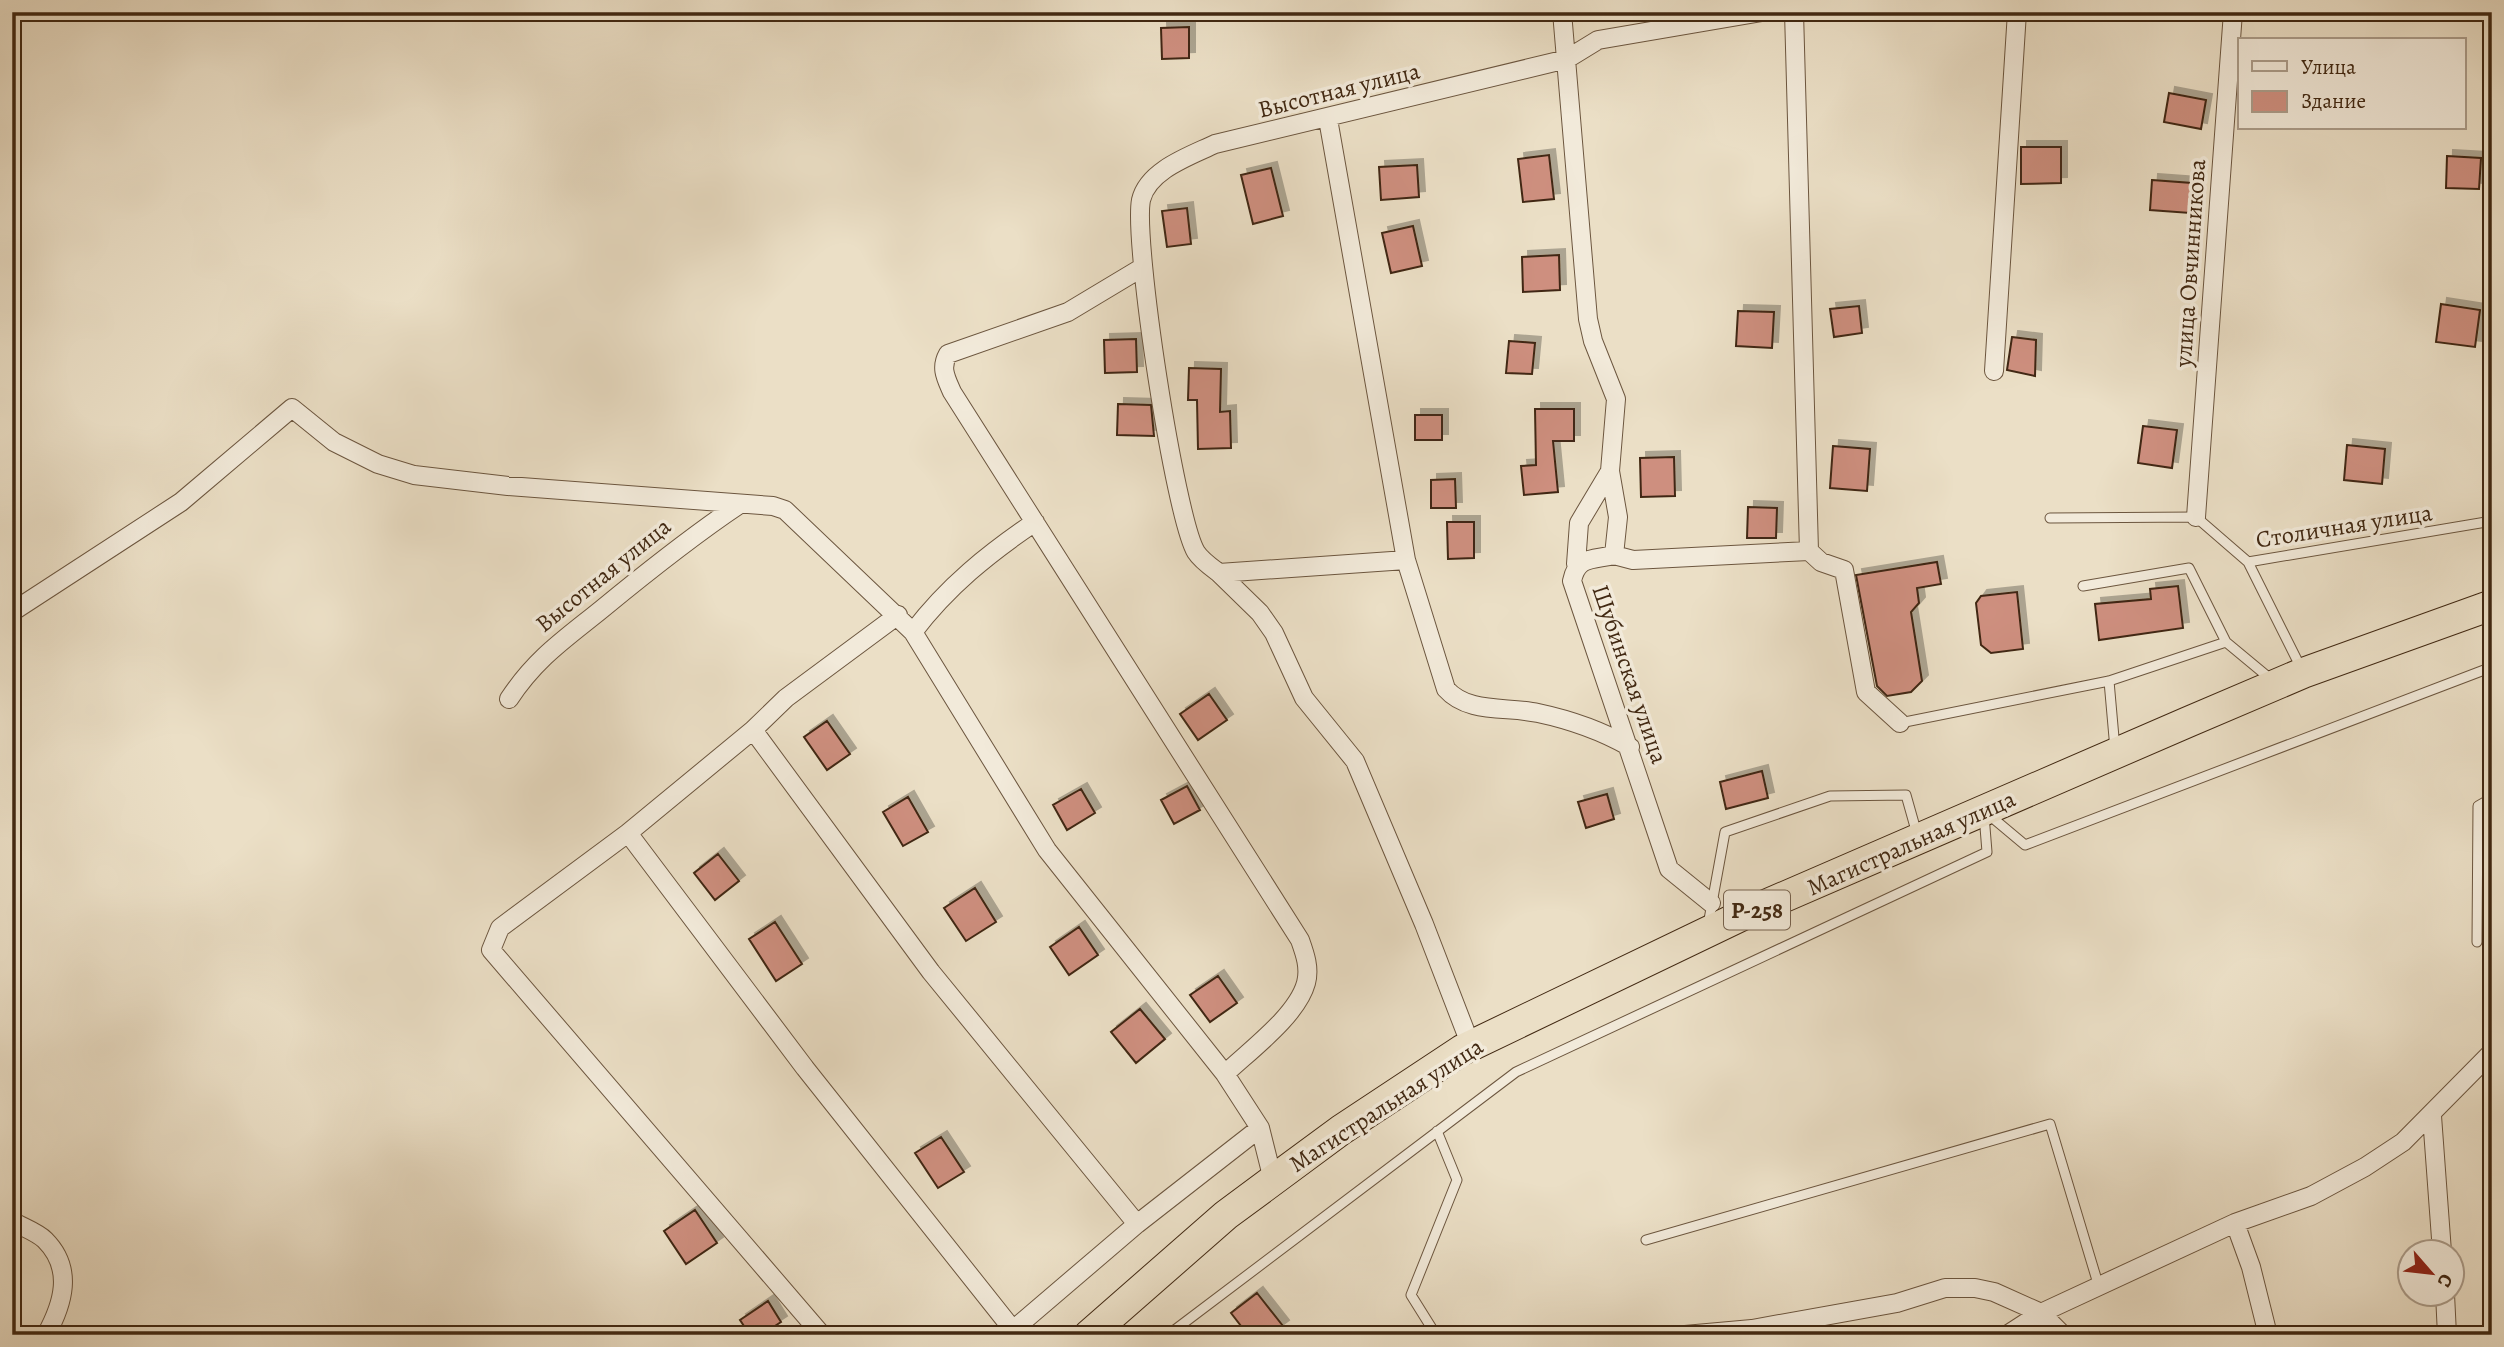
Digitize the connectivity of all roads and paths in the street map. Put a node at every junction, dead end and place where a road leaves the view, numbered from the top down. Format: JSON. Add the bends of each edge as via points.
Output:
{"nodes":[{"id":1,"x":1562,"y":12,"type":"edge"},
{"id":2,"x":1762,"y":12,"type":"edge"},
{"id":3,"x":1794,"y":12,"type":"edge"},
{"id":4,"x":2017,"y":12,"type":"edge"},
{"id":5,"x":2233,"y":12,"type":"edge"},
{"id":6,"x":1567,"y":58,"type":"junction"},
{"id":7,"x":1328,"y":119,"type":"junction"},
{"id":8,"x":1143,"y":267,"type":"junction"},
{"id":9,"x":1994,"y":371,"type":"dead end"},
{"id":10,"x":1610,"y":471,"type":"junction"},
{"id":11,"x":740,"y":504,"type":"junction"},
{"id":12,"x":2196,"y":517,"type":"junction"},
{"id":13,"x":2050,"y":518,"type":"dead end"},
{"id":14,"x":2492,"y":521,"type":"edge"},
{"id":15,"x":1035,"y":522,"type":"junction"},
{"id":16,"x":1809,"y":551,"type":"junction"},
{"id":17,"x":1614,"y":555,"type":"junction"},
{"id":18,"x":1406,"y":560,"type":"junction"},
{"id":19,"x":2248,"y":562,"type":"junction"},
{"id":20,"x":1576,"y":564,"type":"junction"},
{"id":21,"x":1219,"y":573,"type":"junction"},
{"id":22,"x":2082,"y":586,"type":"dead end"},
{"id":23,"x":2492,"y":605,"type":"edge"},
{"id":24,"x":12,"y":612,"type":"edge"},
{"id":25,"x":898,"y":615,"type":"junction"},
{"id":26,"x":913,"y":632,"type":"junction"},
{"id":27,"x":2226,"y":642,"type":"junction"},
{"id":28,"x":2492,"y":667,"type":"edge"},
{"id":29,"x":2290,"y":679,"type":"junction"},
{"id":30,"x":2109,"y":681,"type":"junction"},
{"id":31,"x":509,"y":699,"type":"dead end"},
{"id":32,"x":1900,"y":723,"type":"joint"},
{"id":33,"x":752,"y":730,"type":"junction"},
{"id":34,"x":1629,"y":747,"type":"junction"},
{"id":35,"x":2116,"y":754,"type":"junction"},
{"id":36,"x":2492,"y":798,"type":"edge"},
{"id":37,"x":1984,"y":811,"type":"junction"},
{"id":38,"x":628,"y":833,"type":"junction"},
{"id":39,"x":1918,"y":839,"type":"junction"},
{"id":40,"x":1711,"y":903,"type":"junction"},
{"id":41,"x":1707,"y":933,"type":"junction"},
{"id":42,"x":2477,"y":942,"type":"dead end"},
{"id":43,"x":1471,"y":1046,"type":"junction"},
{"id":44,"x":2492,"y":1052,"type":"edge"},
{"id":45,"x":1225,"y":1074,"type":"junction"},
{"id":46,"x":2432,"y":1116,"type":"junction"},
{"id":47,"x":1261,"y":1128,"type":"junction"},
{"id":48,"x":1437,"y":1131,"type":"junction"},
{"id":49,"x":1273,"y":1180,"type":"junction"},
{"id":50,"x":12,"y":1221,"type":"edge"},
{"id":51,"x":2235,"y":1223,"type":"junction"},
{"id":52,"x":1137,"y":1224,"type":"junction"},
{"id":53,"x":2441,"y":1238,"type":"edge"},
{"id":54,"x":1646,"y":1240,"type":"dead end"},
{"id":55,"x":2099,"y":1286,"type":"junction"},
{"id":56,"x":2446,"y":1308,"type":"edge"},
{"id":57,"x":2040,"y":1313,"type":"junction"},
{"id":58,"x":1012,"y":1333,"type":"edge"},
{"id":59,"x":46,"y":1335,"type":"edge"},
{"id":60,"x":822,"y":1335,"type":"edge"},
{"id":61,"x":1089,"y":1335,"type":"edge"},
{"id":62,"x":1168,"y":1335,"type":"edge"},
{"id":63,"x":1436,"y":1335,"type":"edge"},
{"id":64,"x":1685,"y":1335,"type":"edge"},
{"id":65,"x":2007,"y":1335,"type":"edge"},
{"id":66,"x":2063,"y":1335,"type":"edge"},
{"id":67,"x":2268,"y":1335,"type":"edge"},
{"id":68,"x":2447,"y":1335,"type":"edge"}],
"edges":[{"from":1,"to":6,"type":"street","name":"Шубинская улица"},
{"from":2,"to":6,"type":"street","name":"Высотная улица","via":[[1598,40]]},
{"from":3,"to":16,"type":"street"},
{"from":4,"to":9,"type":"street"},
{"from":5,"to":12,"type":"street","name":"улица Овчинникова"},
{"from":6,"to":7,"type":"street","name":"Высотная улица"},
{"from":6,"to":10,"type":"street","name":"Шубинская улица","via":[[1588,319],[1616,399]]},
{"from":7,"to":8,"type":"street","name":"Высотная улица","via":[[1215,144],[1163,171],[1141,200]]},
{"from":7,"to":18,"type":"street"},
{"from":8,"to":15,"type":"street","via":[[1068,312],[948,354],[943,363],[951,393]]},
{"from":8,"to":21,"type":"street","via":[[1181,515],[1196,553]]},
{"from":10,"to":17,"type":"street","name":"Шубинская улица","via":[[1618,517]]},
{"from":10,"to":20,"type":"street","via":[[1579,523]]},
{"from":11,"to":24,"type":"street","via":[[414,475],[378,464],[334,442],[292,408],[181,502]]},
{"from":11,"to":25,"type":"street","via":[[785,510]]},
{"from":11,"to":31,"type":"street","name":"Высотная улица","via":[[687,539],[549,649]]},
{"from":12,"to":13,"type":"lane"},
{"from":12,"to":19,"type":"lane","name":"Столичная улица"},
{"from":14,"to":19,"type":"lane","name":"Столичная улица"},
{"from":15,"to":26,"type":"street","via":[[960,578]]},
{"from":15,"to":45,"type":"street","via":[[1307,960],[1306,984],[1296,1005]]},
{"from":16,"to":17,"type":"street","via":[[1633,560]]},
{"from":16,"to":32,"type":"street","via":[[1821,562],[1844,569],[1866,692]]},
{"from":17,"to":20,"type":"street","name":"Шубинская улица"},
{"from":18,"to":21,"type":"street"},
{"from":18,"to":34,"type":"street","via":[[1446,689],[1456,701],[1579,723]]},
{"from":19,"to":29,"type":"lane"},
{"from":20,"to":34,"type":"street","name":"Шубинская улица","via":[[1572,581]]},
{"from":21,"to":43,"type":"street","via":[[1260,612],[1304,698],[1355,761]]},
{"from":22,"to":27,"type":"lane","via":[[2189,568]]},
{"from":23,"to":29,"type":"highway","name":"Магистральная улица","number":"Р-258"},
{"from":25,"to":26,"type":"street"},
{"from":25,"to":33,"type":"street","via":[[786,698]]},
{"from":26,"to":45,"type":"street","via":[[1047,850]]},
{"from":27,"to":29,"type":"lane"},
{"from":27,"to":30,"type":"lane"},
{"from":28,"to":37,"type":"lane","via":[[2025,845]]},
{"from":29,"to":35,"type":"highway","name":"Магистральная улица","number":"Р-258"},
{"from":30,"to":32,"type":"lane"},
{"from":30,"to":35,"type":"lane"},
{"from":33,"to":38,"type":"street"},
{"from":33,"to":52,"type":"street","via":[[931,972]]},
{"from":34,"to":40,"type":"street","name":"Шубинская улица","via":[[1668,869]]},
{"from":35,"to":37,"type":"highway","name":"Магистральная улица","number":"Р-258"},
{"from":36,"to":42,"type":"lane","via":[[2478,806]]},
{"from":37,"to":39,"type":"highway","name":"Магистральная улица","number":"Р-258"},
{"from":37,"to":48,"type":"lane","via":[[1987,852],[1516,1072]]},
{"from":38,"to":58,"type":"street"},
{"from":38,"to":60,"type":"street","via":[[500,928],[491,950]]},
{"from":39,"to":40,"type":"lane","via":[[1906,795],[1829,796],[1725,832]]},
{"from":39,"to":41,"type":"highway","name":"Магистральная улица","number":"Р-258"},
{"from":40,"to":41,"type":"lane"},
{"from":41,"to":43,"type":"highway","name":"Магистральная улица","number":"Р-258"},
{"from":43,"to":49,"type":"highway","name":"Магистральная улица","number":"Р-258","via":[[1340,1130]]},
{"from":44,"to":46,"type":"street"},
{"from":45,"to":47,"type":"street"},
{"from":46,"to":51,"type":"street","via":[[2403,1142],[2311,1196]]},
{"from":46,"to":53,"type":"street"},
{"from":47,"to":49,"type":"street"},
{"from":47,"to":52,"type":"street"},
{"from":48,"to":62,"type":"lane"},
{"from":48,"to":63,"type":"lane","via":[[1457,1180],[1411,1295]]},
{"from":49,"to":61,"type":"highway","name":"Магистральная улица","number":"Р-258","via":[[1226,1215]]},
{"from":50,"to":59,"type":"street","via":[[45,1239],[61,1262],[65,1289]]},
{"from":51,"to":55,"type":"street"},
{"from":51,"to":67,"type":"street","via":[[2252,1267]]},
{"from":52,"to":58,"type":"street"},
{"from":54,"to":55,"type":"lane","via":[[2050,1124]]},
{"from":55,"to":57,"type":"street"},
{"from":56,"to":68,"type":"street"},
{"from":57,"to":64,"type":"street","via":[[1994,1292],[1945,1288],[1896,1303],[1752,1329]]},
{"from":57,"to":65,"type":"street"},
{"from":57,"to":66,"type":"street"}]}
